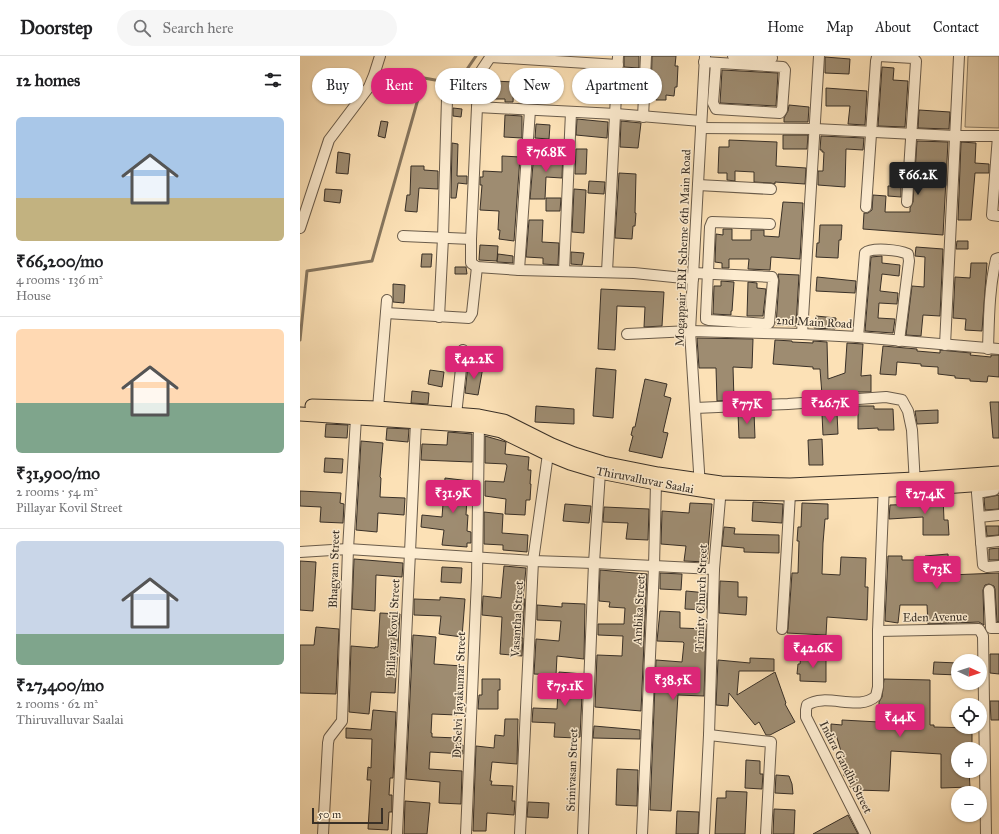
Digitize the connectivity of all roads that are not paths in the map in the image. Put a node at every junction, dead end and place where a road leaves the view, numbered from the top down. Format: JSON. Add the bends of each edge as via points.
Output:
{"nodes":[{"id":1,"x":380,"y":56,"type":"edge"},
{"id":2,"x":491,"y":56,"type":"edge"},
{"id":3,"x":646,"y":56,"type":"edge"},
{"id":4,"x":733,"y":56,"type":"edge"},
{"id":5,"x":819,"y":56,"type":"edge"},
{"id":6,"x":959,"y":56,"type":"edge"},
{"id":7,"x":772,"y":58,"type":"dead end"},
{"id":8,"x":704,"y":59,"type":"edge"},
{"id":9,"x":618,"y":60,"type":"edge"},
{"id":10,"x":716,"y":63,"type":"junction"},
{"id":11,"x":447,"y":104,"type":"edge"},
{"id":12,"x":477,"y":107,"type":"junction"},
{"id":13,"x":530,"y":110,"type":"junction"},
{"id":14,"x":570,"y":112,"type":"junction"},
{"id":15,"x":616,"y":114,"type":"junction"},
{"id":16,"x":642,"y":117,"type":"junction"},
{"id":17,"x":701,"y":124,"type":"junction"},
{"id":18,"x":815,"y":129,"type":"junction"},
{"id":19,"x":871,"y":133,"type":"junction"},
{"id":20,"x":911,"y":134,"type":"junction"},
{"id":21,"x":955,"y":136,"type":"junction"},
{"id":22,"x":999,"y":136,"type":"edge"},
{"id":23,"x":698,"y":185,"type":"junction"},
{"id":24,"x":771,"y":189,"type":"dead end"},
{"id":25,"x":907,"y":202,"type":"dead end"},
{"id":26,"x":302,"y":204,"type":"edge"},
{"id":27,"x":866,"y":207,"type":"dead end"},
{"id":28,"x":999,"y":216,"type":"edge"},
{"id":29,"x":770,"y":224,"type":"dead end"},
{"id":30,"x":300,"y":228,"type":"edge"},
{"id":31,"x":403,"y":236,"type":"dead end"},
{"id":32,"x":443,"y":238,"type":"junction"},
{"id":33,"x":471,"y":239,"type":"junction"},
{"id":34,"x":999,"y":258,"type":"edge"},
{"id":35,"x":477,"y":267,"type":"junction"},
{"id":36,"x":519,"y":270,"type":"junction"},
{"id":37,"x":564,"y":271,"type":"junction"},
{"id":38,"x":607,"y":272,"type":"junction"},
{"id":39,"x":708,"y":274,"type":"junction"},
{"id":40,"x":693,"y":276,"type":"junction"},
{"id":41,"x":387,"y":300,"type":"dead end"},
{"id":42,"x":386,"y":313,"type":"junction"},
{"id":43,"x":439,"y":317,"type":"junction"},
{"id":44,"x":690,"y":331,"type":"junction"},
{"id":45,"x":627,"y":334,"type":"dead end"},
{"id":46,"x":802,"y":334,"type":"junction"},
{"id":47,"x":858,"y":337,"type":"junction"},
{"id":48,"x":899,"y":341,"type":"junction"},
{"id":49,"x":945,"y":345,"type":"junction"},
{"id":50,"x":988,"y":349,"type":"junction"},
{"id":51,"x":999,"y":349,"type":"edge"},
{"id":52,"x":463,"y":350,"type":"dead end"},
{"id":53,"x":300,"y":406,"type":"edge"},
{"id":54,"x":378,"y":408,"type":"junction"},
{"id":55,"x":695,"y":408,"type":"junction"},
{"id":56,"x":300,"y":414,"type":"edge"},
{"id":57,"x":456,"y":415,"type":"junction"},
{"id":58,"x":356,"y":418,"type":"junction"},
{"id":59,"x":478,"y":421,"type":"junction"},
{"id":60,"x":416,"y":422,"type":"junction"},
{"id":61,"x":548,"y":454,"type":"junction"},
{"id":62,"x":600,"y":472,"type":"junction"},
{"id":63,"x":997,"y":479,"type":"edge"},
{"id":64,"x":656,"y":483,"type":"junction"},
{"id":65,"x":915,"y":484,"type":"junction"},
{"id":66,"x":973,"y":484,"type":"junction"},
{"id":67,"x":700,"y":485,"type":"junction"},
{"id":68,"x":884,"y":485,"type":"junction"},
{"id":69,"x":721,"y":488,"type":"junction"},
{"id":70,"x":790,"y":494,"type":"junction"},
{"id":71,"x":999,"y":515,"type":"edge"},
{"id":72,"x":979,"y":517,"type":"junction"},
{"id":73,"x":999,"y":541,"type":"edge"},
{"id":74,"x":981,"y":543,"type":"junction"},
{"id":75,"x":348,"y":549,"type":"junction"},
{"id":76,"x":300,"y":552,"type":"edge"},
{"id":77,"x":410,"y":553,"type":"junction"},
{"id":78,"x":477,"y":558,"type":"junction"},
{"id":79,"x":533,"y":561,"type":"junction"},
{"id":80,"x":594,"y":563,"type":"junction"},
{"id":81,"x":999,"y":566,"type":"edge"},
{"id":82,"x":654,"y":567,"type":"junction"},
{"id":83,"x":714,"y":569,"type":"junction"},
{"id":84,"x":978,"y":569,"type":"dead end"},
{"id":85,"x":989,"y":590,"type":"dead end"},
{"id":86,"x":995,"y":628,"type":"edge"},
{"id":87,"x":782,"y":629,"type":"dead end"},
{"id":88,"x":979,"y":629,"type":"junction"},
{"id":89,"x":878,"y":632,"type":"junction"},
{"id":90,"x":709,"y":735,"type":"junction"},
{"id":91,"x":323,"y":834,"type":"edge"},
{"id":92,"x":397,"y":834,"type":"edge"},
{"id":93,"x":466,"y":834,"type":"edge"},
{"id":94,"x":520,"y":834,"type":"edge"},
{"id":95,"x":583,"y":834,"type":"edge"},
{"id":96,"x":642,"y":834,"type":"edge"},
{"id":97,"x":704,"y":834,"type":"edge"},
{"id":98,"x":766,"y":834,"type":"edge"},
{"id":99,"x":865,"y":834,"type":"edge"},
{"id":100,"x":986,"y":834,"type":"edge"}],
"edges":[{"from":1,"to":26,"type":"street","via":[[368,86],[329,140]]},
{"from":2,"to":9,"type":"street"},
{"from":2,"to":12,"type":"street","via":[[481,71]]},
{"from":3,"to":16,"type":"street"},
{"from":4,"to":7,"type":"street"},
{"from":5,"to":18,"type":"street"},
{"from":6,"to":21,"type":"street"},
{"from":8,"to":10,"type":"street"},
{"from":8,"to":17,"type":"street","name":"Mogappair ERI Scheme 6th Main Road"},
{"from":9,"to":15,"type":"street"},
{"from":10,"to":10,"type":"street","via":[[783,67],[785,70],[780,113],[716,109]]},
{"from":11,"to":32,"type":"street"},
{"from":12,"to":13,"type":"street"},
{"from":12,"to":33,"type":"street"},
{"from":13,"to":14,"type":"street"},
{"from":13,"to":36,"type":"street"},
{"from":14,"to":15,"type":"street"},
{"from":14,"to":37,"type":"street"},
{"from":15,"to":16,"type":"street"},
{"from":15,"to":38,"type":"street"},
{"from":16,"to":17,"type":"street"},
{"from":17,"to":18,"type":"street"},
{"from":17,"to":23,"type":"street","name":"Mogappair ERI Scheme 6th Main Road"},
{"from":18,"to":19,"type":"street"},
{"from":18,"to":46,"type":"street"},
{"from":19,"to":20,"type":"street"},
{"from":19,"to":20,"type":"street","via":[[876,61],[879,56],[913,58],[916,61]]},
{"from":19,"to":27,"type":"street"},
{"from":20,"to":21,"type":"street"},
{"from":20,"to":25,"type":"street"},
{"from":21,"to":22,"type":"street"},
{"from":21,"to":49,"type":"street"},
{"from":22,"to":28,"type":"street","via":[[992,215]]},
{"from":23,"to":24,"type":"street"},
{"from":23,"to":40,"type":"street","name":"Mogappair ERI Scheme 6th Main Road"},
{"from":26,"to":30,"type":"street"},
{"from":29,"to":39,"type":"street","via":[[712,222]]},
{"from":31,"to":32,"type":"street"},
{"from":32,"to":33,"type":"street"},
{"from":32,"to":43,"type":"street"},
{"from":33,"to":35,"type":"street","via":[[470,260]]},
{"from":34,"to":50,"type":"street","via":[[996,259],[989,305]]},
{"from":35,"to":36,"type":"street"},
{"from":35,"to":43,"type":"street","via":[[471,316]]},
{"from":36,"to":37,"type":"street"},
{"from":37,"to":38,"type":"street"},
{"from":38,"to":40,"type":"street"},
{"from":39,"to":39,"type":"street","via":[[772,278],[770,323],[706,319]]},
{"from":39,"to":40,"type":"street"},
{"from":40,"to":44,"type":"street","name":"Mogappair ERI Scheme 6th Main Road"},
{"from":41,"to":42,"type":"street"},
{"from":42,"to":43,"type":"street"},
{"from":42,"to":54,"type":"street"},
{"from":44,"to":45,"type":"street","name":"2nd Main Road"},
{"from":44,"to":46,"type":"street","name":"2nd Main Road"},
{"from":44,"to":55,"type":"street","name":"Mogappair ERI Scheme 6th Main Road"},
{"from":46,"to":47,"type":"street","name":"2nd Main Road"},
{"from":47,"to":48,"type":"street","name":"2nd Main Road"},
{"from":47,"to":48,"type":"street","via":[[865,253],[870,250],[903,252],[908,254],[909,261]]},
{"from":48,"to":49,"type":"street","name":"2nd Main Road"},
{"from":49,"to":50,"type":"street","name":"2nd Main Road"},
{"from":50,"to":51,"type":"street","name":"2nd Main Road"},
{"from":52,"to":57,"type":"street"},
{"from":53,"to":54,"type":"main road","name":"Thiruvalluvar Saalai"},
{"from":54,"to":57,"type":"main road","name":"Thiruvalluvar Saalai"},
{"from":55,"to":65,"type":"street","via":[[886,397],[902,400],[908,411],[912,430]]},
{"from":55,"to":67,"type":"street","name":"Mogappair ERI Scheme 6th Main Road"},
{"from":56,"to":58,"type":"main road","name":"Thiruvalluvar Saalai"},
{"from":57,"to":59,"type":"main road","name":"Thiruvalluvar Saalai"},
{"from":58,"to":60,"type":"main road","name":"Thiruvalluvar Saalai"},
{"from":58,"to":75,"type":"street","name":"Bhagyam Street"},
{"from":59,"to":60,"type":"main road","name":"Thiruvalluvar Saalai"},
{"from":59,"to":61,"type":"main road","name":"Thiruvalluvar Saalai"},
{"from":59,"to":67,"type":"main road","name":"Thiruvalluvar Saalai","via":[[504,421],[574,454]]},
{"from":59,"to":78,"type":"street","name":"Dr.Selvi Jayakumar Street"},
{"from":60,"to":77,"type":"street","name":"Pillayar Kovil Street"},
{"from":61,"to":62,"type":"main road","name":"Thiruvalluvar Saalai"},
{"from":61,"to":79,"type":"street","name":"Vasantha Street"},
{"from":62,"to":64,"type":"main road","name":"Thiruvalluvar Saalai"},
{"from":62,"to":80,"type":"street","name":"Srinivasan Street"},
{"from":63,"to":65,"type":"main road","name":"Thiruvalluvar Saalai"},
{"from":63,"to":66,"type":"main road","name":"Thiruvalluvar Saalai"},
{"from":63,"to":72,"type":"street","via":[[994,490],[977,492]]},
{"from":64,"to":67,"type":"main road","name":"Thiruvalluvar Saalai"},
{"from":64,"to":82,"type":"street","name":"Ambika Street"},
{"from":65,"to":66,"type":"main road","name":"Thiruvalluvar Saalai"},
{"from":65,"to":68,"type":"main road","name":"Thiruvalluvar Saalai"},
{"from":66,"to":84,"type":"street"},
{"from":67,"to":69,"type":"main road","name":"Thiruvalluvar Saalai"},
{"from":68,"to":69,"type":"main road","name":"Thiruvalluvar Saalai","via":[[790,484]]},
{"from":68,"to":70,"type":"main road","name":"Thiruvalluvar Saalai"},
{"from":68,"to":89,"type":"street"},
{"from":69,"to":70,"type":"main road","name":"Thiruvalluvar Saalai"},
{"from":69,"to":83,"type":"street","name":"Trinity Church Street"},
{"from":70,"to":87,"type":"street"},
{"from":71,"to":72,"type":"street"},
{"from":72,"to":74,"type":"street"},
{"from":73,"to":74,"type":"street"},
{"from":74,"to":81,"type":"street","via":[[983,565]]},
{"from":75,"to":76,"type":"street"},
{"from":75,"to":77,"type":"street"},
{"from":75,"to":91,"type":"street","name":"Bhagyam Street","via":[[342,721],[328,743]]},
{"from":77,"to":78,"type":"street"},
{"from":77,"to":92,"type":"street","name":"Pillayar Kovil Street"},
{"from":78,"to":79,"type":"street"},
{"from":78,"to":93,"type":"street","name":"Dr.Selvi Jayakumar Street"},
{"from":79,"to":80,"type":"street"},
{"from":79,"to":94,"type":"street","name":"Vasantha Street"},
{"from":80,"to":82,"type":"street"},
{"from":80,"to":95,"type":"street","name":"Srinivasan Street"},
{"from":82,"to":83,"type":"street"},
{"from":82,"to":96,"type":"street","name":"Ambika Street"},
{"from":83,"to":90,"type":"street","name":"Trinity Church Street"},
{"from":85,"to":86,"type":"street"},
{"from":86,"to":88,"type":"street"},
{"from":88,"to":89,"type":"street","name":"Eden Avenue"},
{"from":88,"to":100,"type":"street","name":"Eden Avenue","via":[[983,636]]},
{"from":89,"to":99,"type":"street","name":"Indira Gandhi Street","via":[[876,696],[866,702],[817,701],[807,705],[806,710],[806,717]]},
{"from":90,"to":97,"type":"street","name":"Trinity Church Street"},
{"from":90,"to":98,"type":"street","via":[[771,742]]}]}
